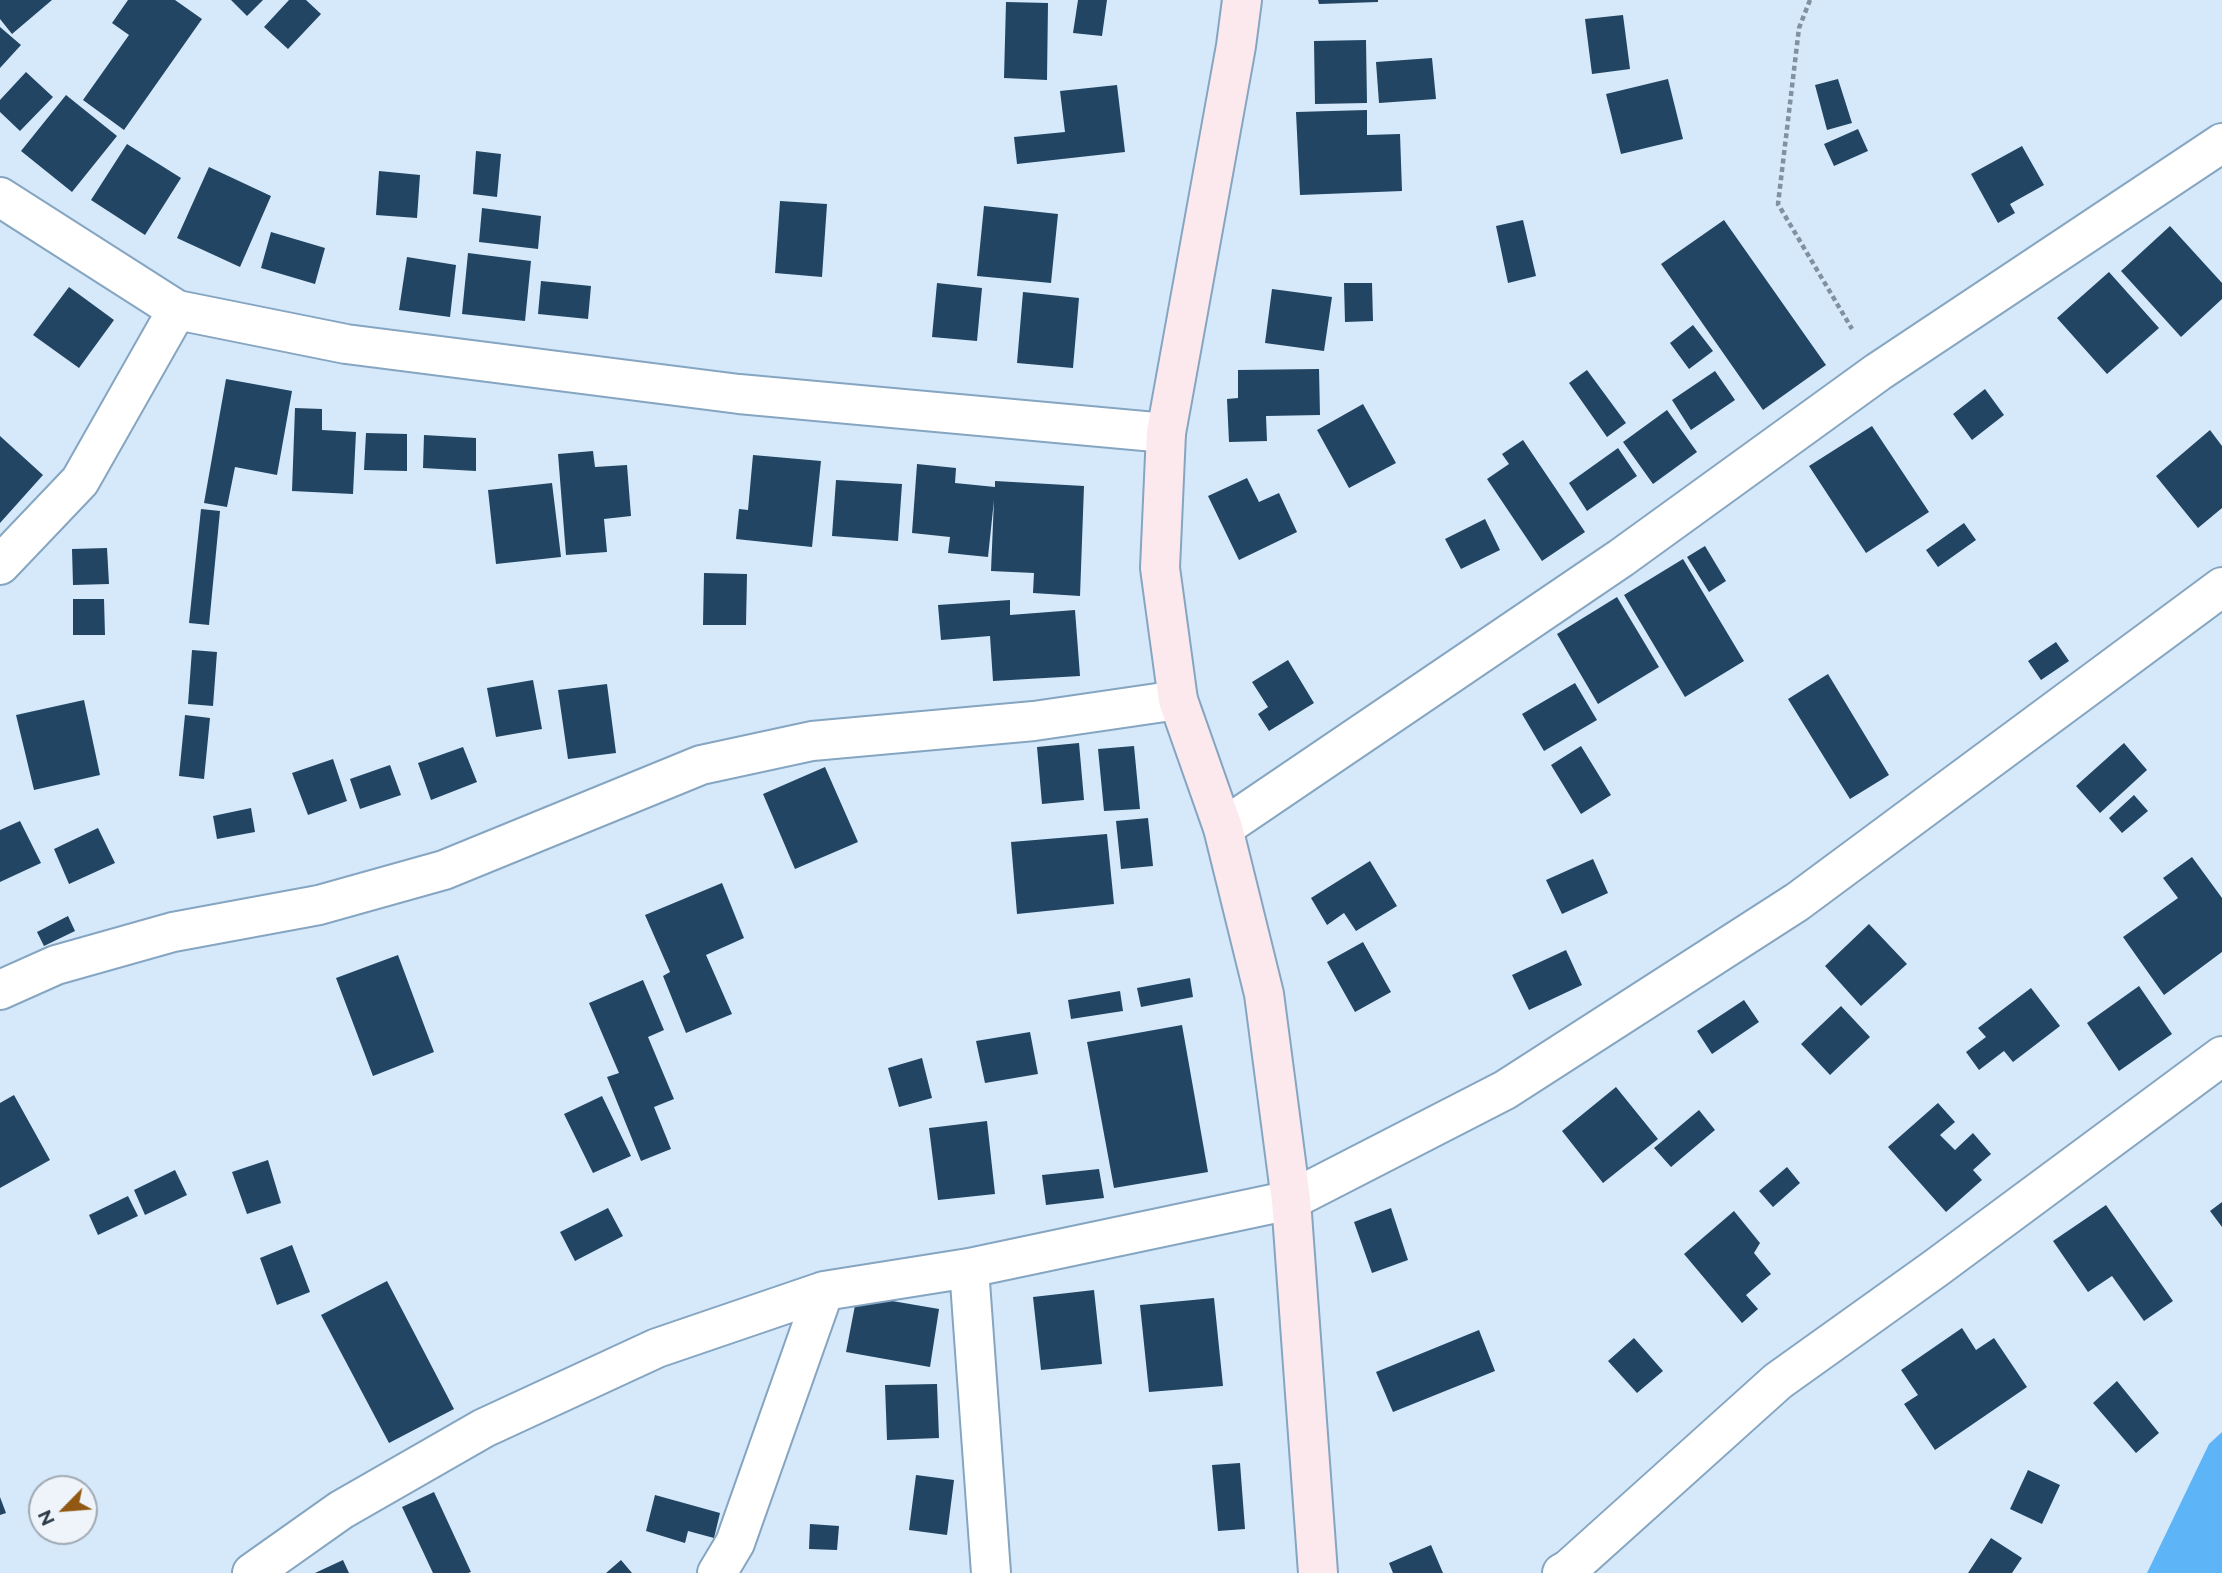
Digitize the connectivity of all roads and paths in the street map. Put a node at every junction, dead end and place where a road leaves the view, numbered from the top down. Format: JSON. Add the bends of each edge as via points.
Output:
{"nodes":[{"id":1,"x":1242,"y":0,"type":"edge"},
{"id":2,"x":1810,"y":0,"type":"edge"},
{"id":3,"x":2222,"y":143,"type":"edge"},
{"id":4,"x":0,"y":197,"type":"edge"},
{"id":5,"x":177,"y":310,"type":"junction"},
{"id":6,"x":1878,"y":372,"type":"junction"},
{"id":7,"x":1166,"y":433,"type":"junction"},
{"id":8,"x":0,"y":565,"type":"edge"},
{"id":9,"x":2222,"y":587,"type":"edge"},
{"id":10,"x":1178,"y":700,"type":"junction"},
{"id":11,"x":1223,"y":828,"type":"junction"},
{"id":12,"x":0,"y":990,"type":"edge"},
{"id":13,"x":2222,"y":1056,"type":"edge"},
{"id":14,"x":1291,"y":1200,"type":"junction"},
{"id":15,"x":969,"y":1268,"type":"junction"},
{"id":16,"x":824,"y":1291,"type":"junction"},
{"id":17,"x":252,"y":1573,"type":"edge"},
{"id":18,"x":717,"y":1573,"type":"edge"},
{"id":19,"x":991,"y":1573,"type":"edge"},
{"id":20,"x":1318,"y":1573,"type":"edge"},
{"id":21,"x":1562,"y":1573,"type":"edge"}],
"edges":[{"from":1,"to":7,"type":"street"},
{"from":2,"to":6,"type":"path","via":[[1799,28],[1778,204]]},
{"from":3,"to":6,"type":"street"},
{"from":4,"to":5,"type":"street"},
{"from":5,"to":7,"type":"street","via":[[346,344],[739,394]]},
{"from":5,"to":8,"type":"street","via":[[80,481]]},
{"from":6,"to":11,"type":"street","via":[[1621,558]]},
{"from":7,"to":10,"type":"street","via":[[1160,568]]},
{"from":9,"to":14,"type":"street","via":[[1797,902],[1505,1090]]},
{"from":10,"to":11,"type":"street"},
{"from":10,"to":12,"type":"street","via":[[1034,721],[812,741],[701,765],[444,870],[319,905],[173,932],[56,965]]},
{"from":11,"to":14,"type":"street","via":[[1264,994]]},
{"from":13,"to":21,"type":"street","via":[[1778,1381]]},
{"from":14,"to":15,"type":"street"},
{"from":14,"to":20,"type":"street"},
{"from":15,"to":16,"type":"street"},
{"from":15,"to":19,"type":"street"},
{"from":16,"to":17,"type":"street","via":[[657,1348],[484,1428],[341,1510]]},
{"from":16,"to":18,"type":"street","via":[[735,1543]]}]}
